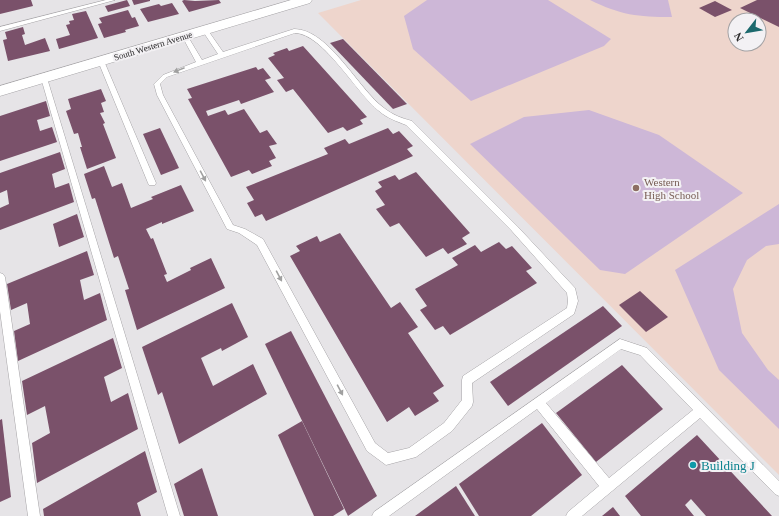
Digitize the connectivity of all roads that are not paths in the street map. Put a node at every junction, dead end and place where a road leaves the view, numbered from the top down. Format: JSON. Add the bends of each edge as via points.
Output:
{"nodes":[{"id":1,"x":112,"y":0,"type":"edge"},
{"id":2,"x":305,"y":0,"type":"edge"},
{"id":3,"x":0,"y":29,"type":"edge"},
{"id":4,"x":205,"y":30,"type":"junction"},
{"id":5,"x":185,"y":36,"type":"junction"},
{"id":6,"x":222,"y":55,"type":"junction"},
{"id":7,"x":100,"y":61,"type":"junction"},
{"id":8,"x":200,"y":63,"type":"junction"},
{"id":9,"x":44,"y":78,"type":"junction"},
{"id":10,"x":0,"y":91,"type":"edge"},
{"id":11,"x":152,"y":183,"type":"dead end"},
{"id":12,"x":0,"y":277,"type":"edge"},
{"id":13,"x":538,"y":402,"type":"junction"},
{"id":14,"x":701,"y":410,"type":"junction"},
{"id":15,"x":608,"y":487,"type":"junction"},
{"id":16,"x":779,"y":490,"type":"edge"},
{"id":17,"x":34,"y":516,"type":"edge"},
{"id":18,"x":174,"y":516,"type":"edge"},
{"id":19,"x":378,"y":516,"type":"edge"},
{"id":20,"x":572,"y":516,"type":"edge"}],
"edges":[{"from":1,"to":3,"type":"lane"},
{"from":2,"to":4,"type":"street","name":"South Western Avenue"},
{"from":4,"to":5,"type":"street","name":"South Western Avenue"},
{"from":4,"to":6,"type":"lane"},
{"from":5,"to":7,"type":"street","name":"South Western Avenue"},
{"from":5,"to":8,"type":"lane"},
{"from":6,"to":8,"type":"lane"},
{"from":8,"to":6,"type":"lane","one_way":true,"via":[[165,76],[157,84],[160,95],[230,227],[242,230],[260,242],[371,447],[386,459],[412,454],[448,428],[468,402],[467,380],[570,311],[572,291],[441,154],[409,123],[393,118],[380,109],[314,37],[302,31],[294,31]]},
{"from":7,"to":9,"type":"street","name":"South Western Avenue"},
{"from":7,"to":11,"type":"lane"},
{"from":9,"to":10,"type":"street","name":"South Western Avenue"},
{"from":9,"to":18,"type":"lane"},
{"from":12,"to":17,"type":"lane"},
{"from":13,"to":14,"type":"lane","via":[[620,344],[643,351]]},
{"from":13,"to":15,"type":"lane"},
{"from":13,"to":19,"type":"lane"},
{"from":14,"to":15,"type":"lane"},
{"from":14,"to":16,"type":"lane"},
{"from":15,"to":20,"type":"lane"}]}
